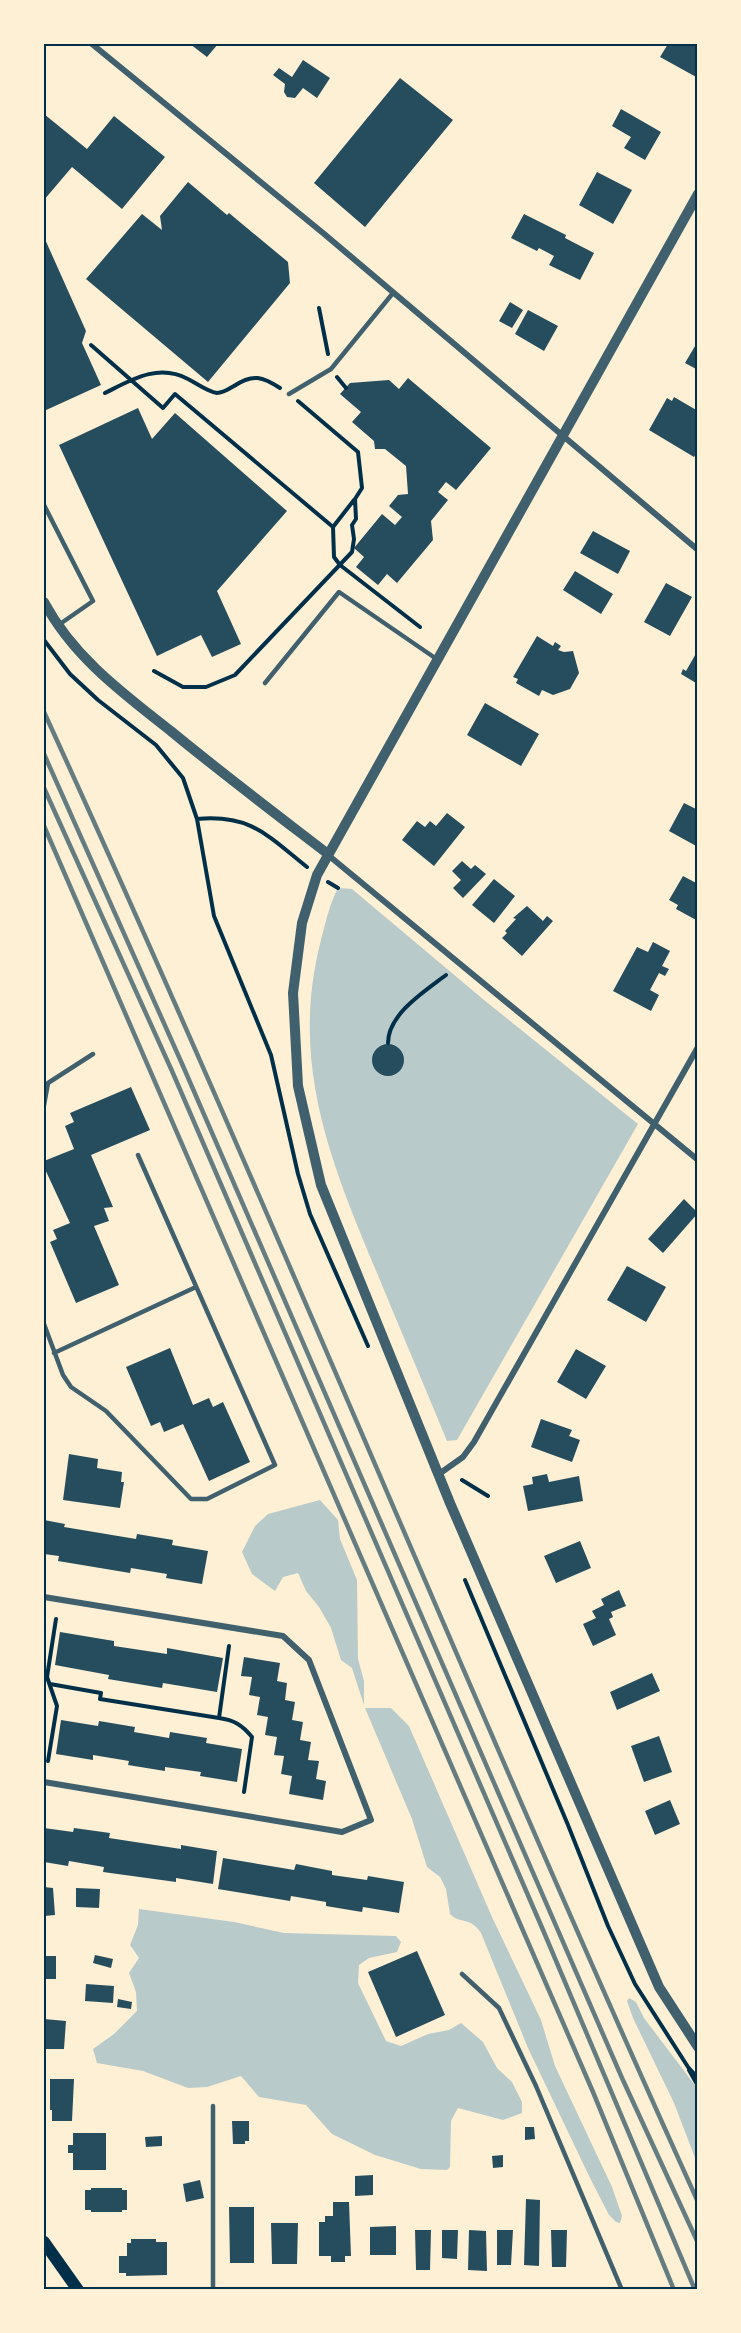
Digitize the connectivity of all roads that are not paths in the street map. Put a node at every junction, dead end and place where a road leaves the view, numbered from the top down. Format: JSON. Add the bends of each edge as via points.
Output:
{"nodes":[{"id":1,"x":92,"y":44,"type":"edge"},
{"id":2,"x":698,"y":194,"type":"edge"},
{"id":3,"x":393,"y":293,"type":"junction"},
{"id":4,"x":289,"y":394,"type":"road end"},
{"id":5,"x":562,"y":437,"type":"junction"},
{"id":6,"x":44,"y":505,"type":"edge"},
{"id":7,"x":698,"y":550,"type":"edge"},
{"id":8,"x":44,"y":602,"type":"edge"},
{"id":9,"x":57,"y":625,"type":"junction"},
{"id":10,"x":438,"y":660,"type":"junction"},
{"id":11,"x":265,"y":683,"type":"dead end"},
{"id":12,"x":328,"y":854,"type":"junction"},
{"id":13,"x":698,"y":1047,"type":"edge"},
{"id":14,"x":93,"y":1054,"type":"dead end"},
{"id":15,"x":44,"y":1104,"type":"edge"},
{"id":16,"x":653,"y":1125,"type":"junction"},
{"id":17,"x":138,"y":1155,"type":"dead end"},
{"id":18,"x":698,"y":1160,"type":"edge"},
{"id":19,"x":196,"y":1287,"type":"junction"},
{"id":20,"x":44,"y":1324,"type":"edge"},
{"id":21,"x":54,"y":1353,"type":"junction"},
{"id":22,"x":439,"y":1474,"type":"junction"},
{"id":23,"x":44,"y":1597,"type":"edge"},
{"id":24,"x":44,"y":1782,"type":"edge"},
{"id":25,"x":462,"y":1974,"type":"dead end"},
{"id":26,"x":698,"y":2047,"type":"edge"},
{"id":27,"x":213,"y":2106,"type":"dead end"},
{"id":28,"x":44,"y":2242,"type":"edge"},
{"id":29,"x":78,"y":2289,"type":"edge"},
{"id":30,"x":213,"y":2289,"type":"edge"},
{"id":31,"x":622,"y":2289,"type":"edge"}],
"edges":[{"from":1,"to":3,"type":"street"},
{"from":2,"to":5,"type":"street"},
{"from":3,"to":4,"type":"lane","via":[[331,369]]},
{"from":3,"to":5,"type":"street"},
{"from":5,"to":7,"type":"street"},
{"from":5,"to":10,"type":"street"},
{"from":6,"to":9,"type":"lane","via":[[93,601]]},
{"from":8,"to":9,"type":"street"},
{"from":9,"to":12,"type":"street","via":[[104,678]]},
{"from":10,"to":11,"type":"lane","via":[[339,592]]},
{"from":10,"to":12,"type":"street"},
{"from":12,"to":16,"type":"street"},
{"from":12,"to":22,"type":"street","via":[[302,923],[293,993],[298,1086],[321,1185]]},
{"from":13,"to":16,"type":"street"},
{"from":14,"to":15,"type":"lane","via":[[48,1083]]},
{"from":16,"to":18,"type":"street"},
{"from":16,"to":22,"type":"street","via":[[474,1442]]},
{"from":17,"to":19,"type":"lane"},
{"from":19,"to":21,"type":"lane"},
{"from":19,"to":21,"type":"lane","via":[[275,1466],[207,1498],[191,1498],[106,1411],[71,1387]]},
{"from":20,"to":21,"type":"lane"},
{"from":22,"to":26,"type":"street","via":[[659,1987]]},
{"from":23,"to":24,"type":"street","via":[[283,1636],[309,1660],[371,1820],[342,1832]]},
{"from":25,"to":31,"type":"lane","via":[[499,2008]]},
{"from":27,"to":30,"type":"lane"},
{"from":28,"to":29,"type":"main road"}]}
